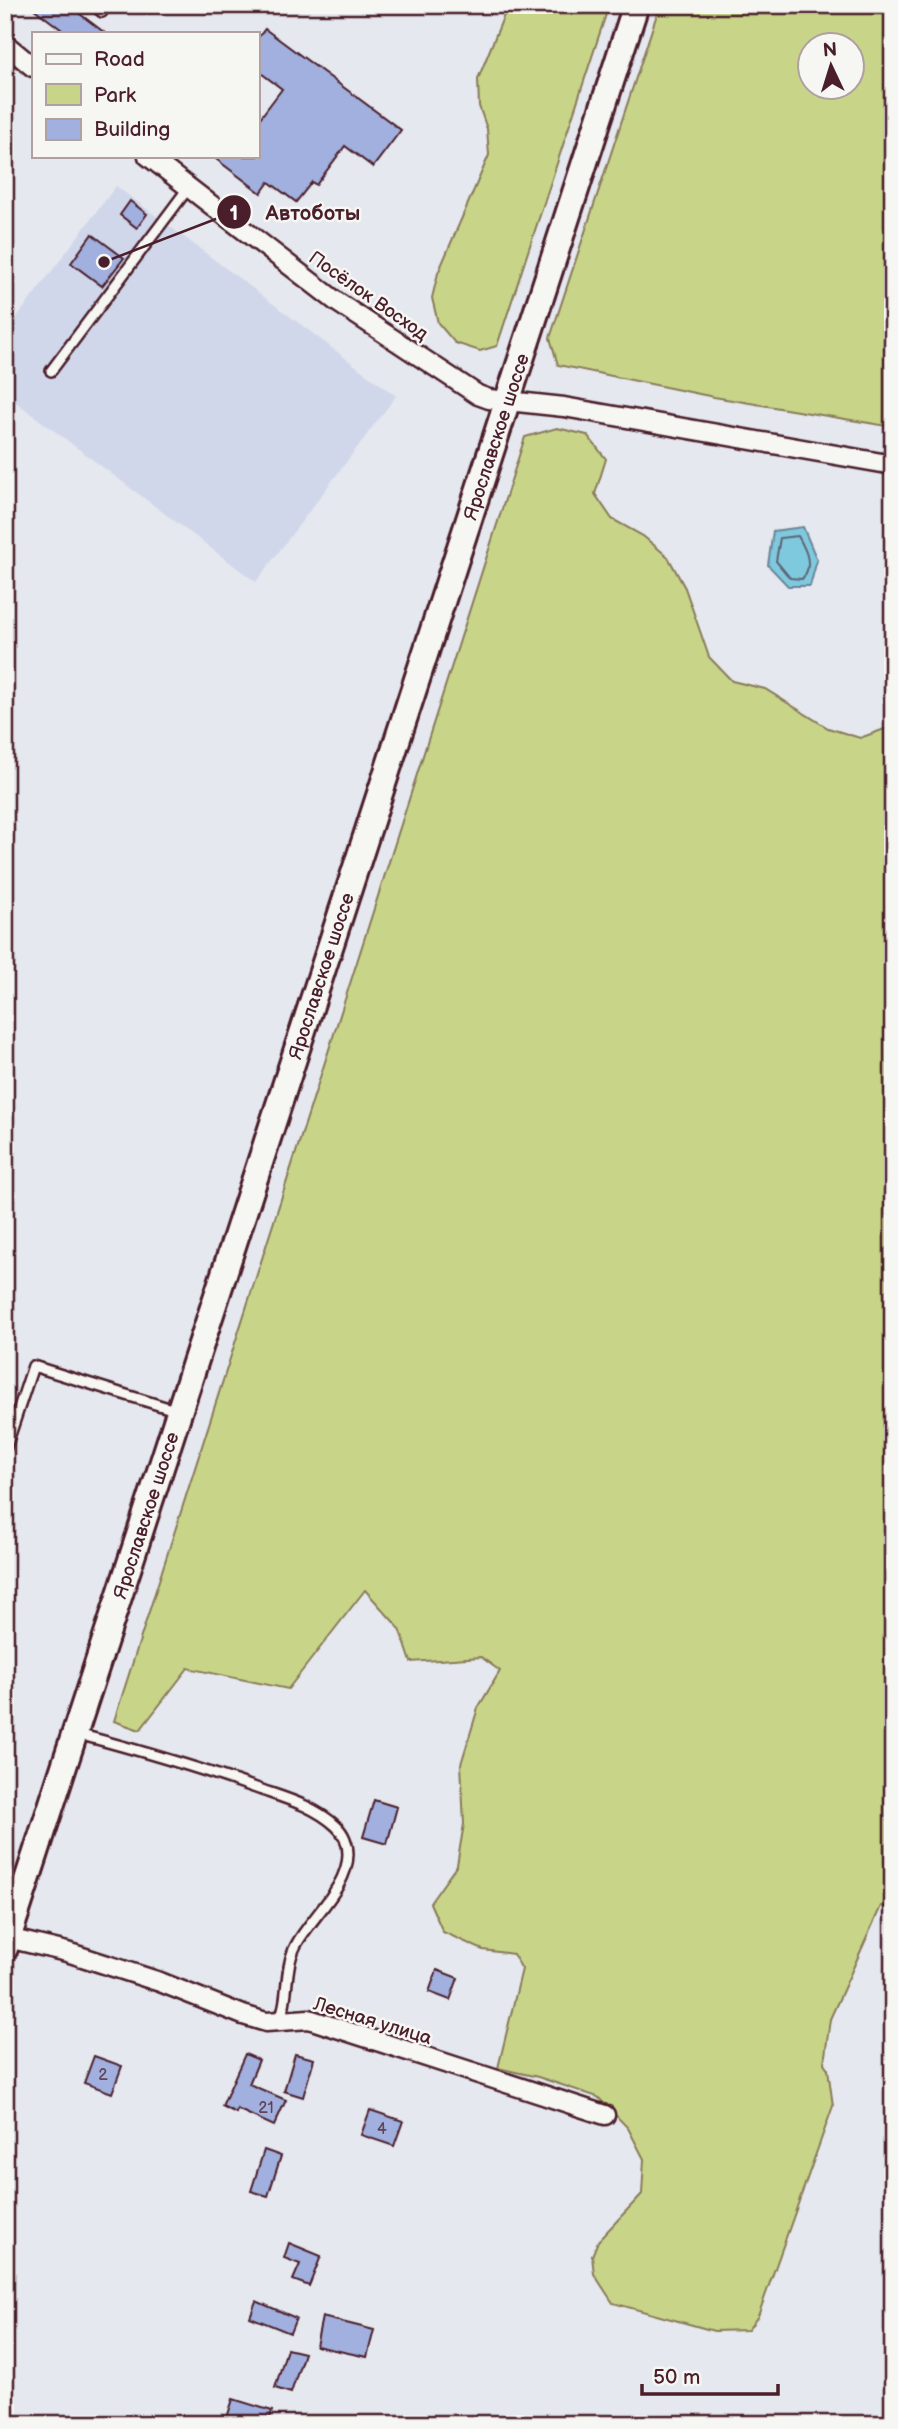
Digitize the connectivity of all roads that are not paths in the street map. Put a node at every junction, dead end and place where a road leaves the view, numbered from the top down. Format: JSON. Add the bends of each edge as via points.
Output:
{"nodes":[{"id":1,"x":93,"y":5,"type":"edge"},
{"id":2,"x":636,"y":5,"type":"edge"},
{"id":3,"x":102,"y":12,"type":"dead end"},
{"id":4,"x":5,"y":44,"type":"edge"},
{"id":5,"x":32,"y":66,"type":"edge"},
{"id":6,"x":151,"y":158,"type":"edge"},
{"id":7,"x":189,"y":187,"type":"junction"},
{"id":8,"x":51,"y":371,"type":"dead end"},
{"id":9,"x":508,"y":400,"type":"junction"},
{"id":10,"x":893,"y":464,"type":"edge"},
{"id":11,"x":180,"y":1412,"type":"junction"},
{"id":12,"x":5,"y":1450,"type":"edge"},
{"id":13,"x":76,"y":1733,"type":"junction"},
{"id":14,"x":7,"y":1943,"type":"edge"},
{"id":15,"x":278,"y":2021,"type":"junction"},
{"id":16,"x":605,"y":2115,"type":"dead end"}],
"edges":[{"from":1,"to":3,"type":"lane"},
{"from":2,"to":9,"type":"main road","name":"Ярославское шоссе"},
{"from":4,"to":5,"type":"street"},
{"from":6,"to":7,"type":"street","name":"Посёлок Восход"},
{"from":7,"to":8,"type":"lane"},
{"from":7,"to":9,"type":"street","name":"Посёлок Восход","via":[[337,302],[478,395]]},
{"from":9,"to":10,"type":"street","name":"Посёлок Восход"},
{"from":9,"to":11,"type":"main road","name":"Ярославское шоссе"},
{"from":11,"to":12,"type":"lane","via":[[33,1366]]},
{"from":11,"to":13,"type":"main road","name":"Ярославское шоссе"},
{"from":13,"to":14,"type":"main road","name":"Ярославское шоссе"},
{"from":13,"to":15,"type":"lane","via":[[193,1765],[308,1806],[339,1828],[348,1852],[344,1877],[291,1955],[284,2013]]},
{"from":14,"to":15,"type":"street","name":"Лесная улица","via":[[67,1952],[243,2015]]},
{"from":15,"to":16,"type":"street","name":"Лесная улица","via":[[309,2019]]}]}
